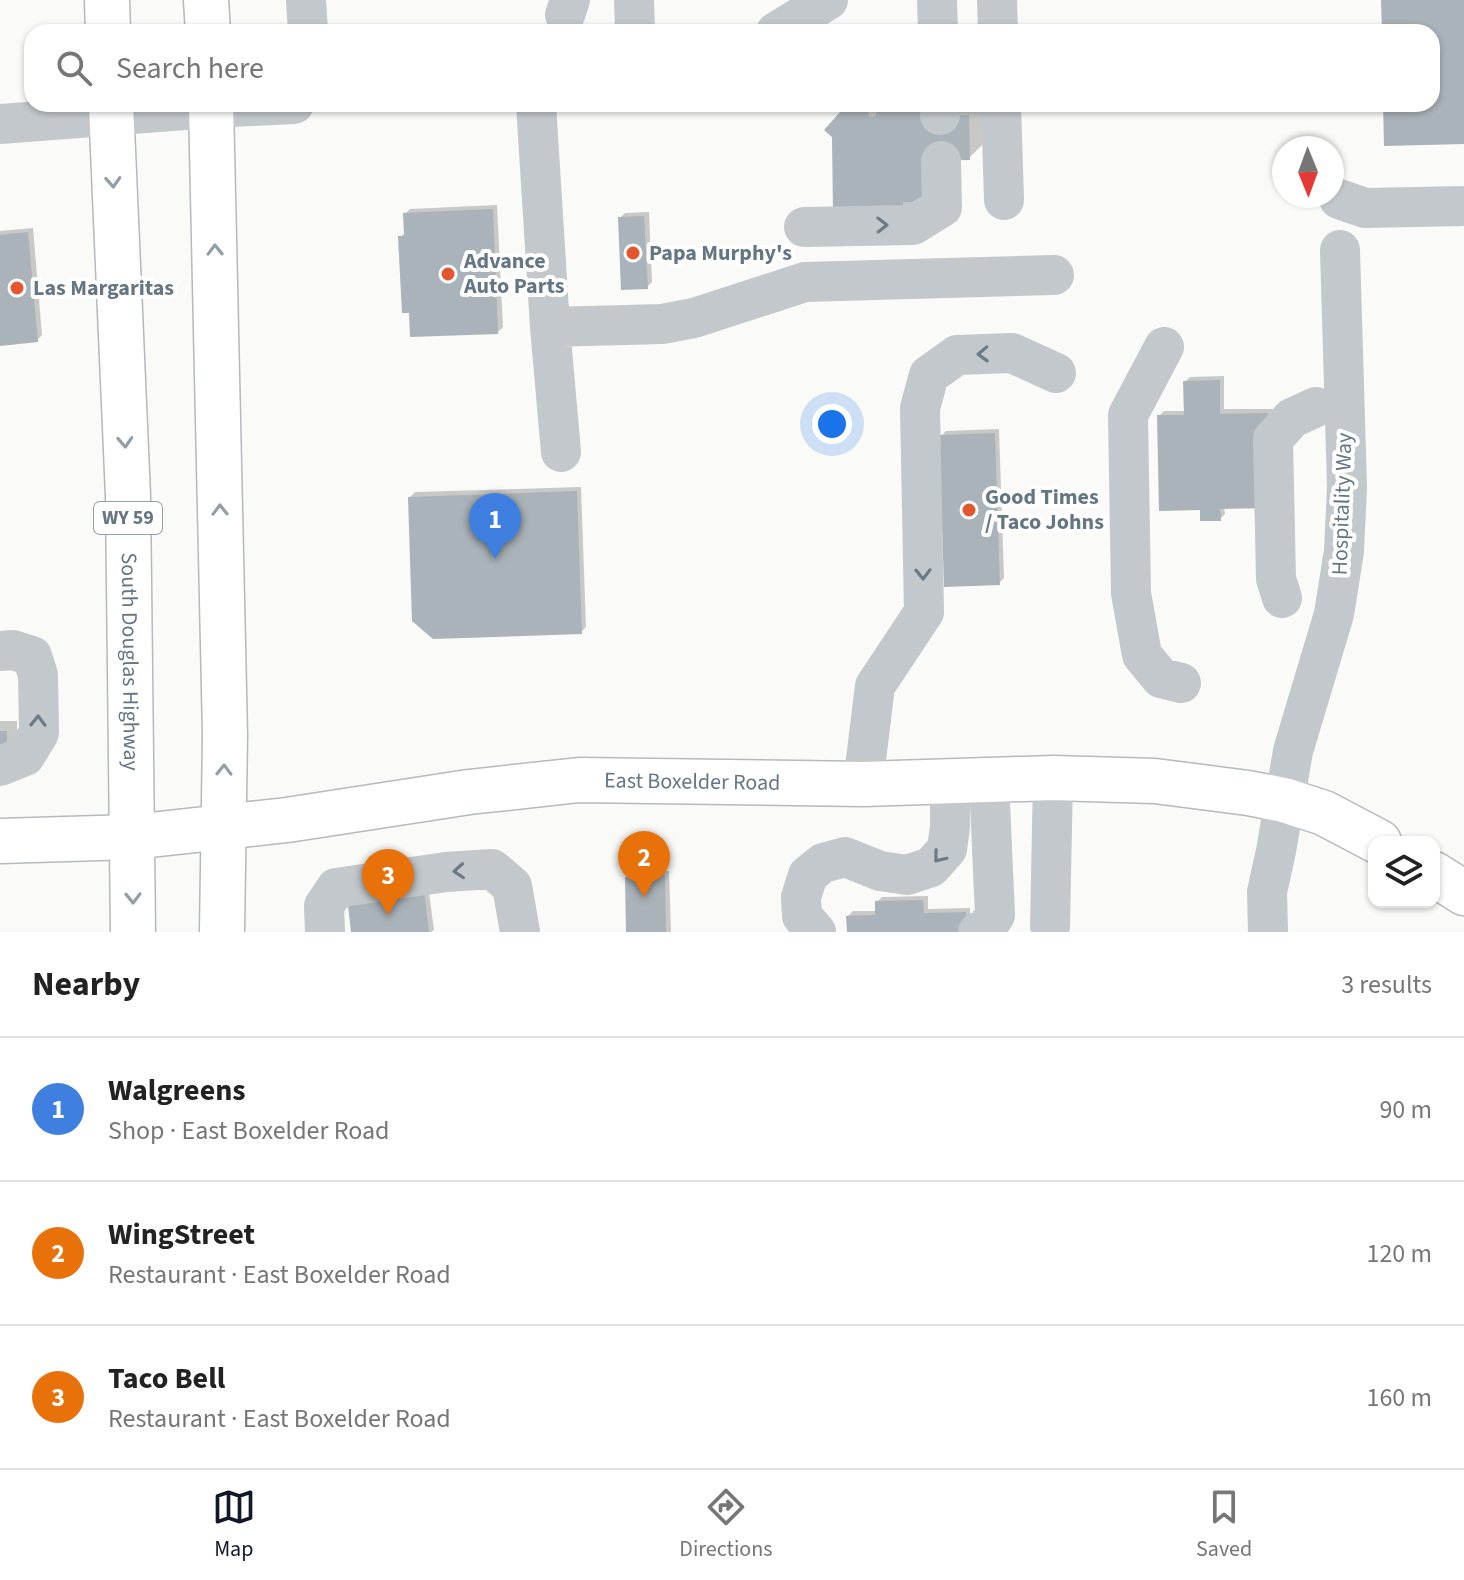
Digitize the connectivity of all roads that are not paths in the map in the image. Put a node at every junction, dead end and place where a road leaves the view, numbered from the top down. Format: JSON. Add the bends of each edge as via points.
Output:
{"nodes":[{"id":1,"x":107,"y":0,"type":"edge"},
{"id":2,"x":206,"y":0,"type":"edge"},
{"id":3,"x":634,"y":0,"type":"edge"},
{"id":4,"x":828,"y":0,"type":"edge"},
{"id":5,"x":937,"y":0,"type":"edge"},
{"id":6,"x":997,"y":0,"type":"edge"},
{"id":7,"x":108,"y":24,"type":"edge"},
{"id":8,"x":208,"y":24,"type":"edge"},
{"id":9,"x":635,"y":24,"type":"edge"},
{"id":10,"x":789,"y":24,"type":"edge"},
{"id":11,"x":938,"y":24,"type":"edge"},
{"id":12,"x":998,"y":24,"type":"edge"},
{"id":13,"x":89,"y":112,"type":"edge"},
{"id":14,"x":111,"y":112,"type":"edge"},
{"id":15,"x":211,"y":112,"type":"edge"},
{"id":16,"x":536,"y":112,"type":"edge"},
{"id":17,"x":1001,"y":112,"type":"edge"},
{"id":18,"x":0,"y":124,"type":"edge"},
{"id":19,"x":941,"y":161,"type":"dead end"},
{"id":20,"x":1004,"y":200,"type":"dead end"},
{"id":21,"x":1344,"y":201,"type":"edge"},
{"id":22,"x":1464,"y":206,"type":"edge"},
{"id":23,"x":804,"y":227,"type":"dead end"},
{"id":24,"x":1340,"y":250,"type":"dead end"},
{"id":25,"x":1054,"y":275,"type":"dead end"},
{"id":26,"x":550,"y":327,"type":"junction"},
{"id":27,"x":1164,"y":347,"type":"dead end"},
{"id":28,"x":1056,"y":373,"type":"dead end"},
{"id":29,"x":1316,"y":407,"type":"dead end"},
{"id":30,"x":561,"y":452,"type":"dead end"},
{"id":31,"x":1282,"y":598,"type":"dead end"},
{"id":32,"x":16,"y":654,"type":"edge"},
{"id":33,"x":1181,"y":683,"type":"dead end"},
{"id":34,"x":0,"y":766,"type":"edge"},
{"id":35,"x":1053,"y":778,"type":"junction"},
{"id":36,"x":969,"y":782,"type":"junction"},
{"id":37,"x":863,"y":784,"type":"junction"},
{"id":38,"x":1284,"y":800,"type":"junction"},
{"id":39,"x":223,"y":827,"type":"junction"},
{"id":40,"x":1368,"y":836,"type":"edge"},
{"id":41,"x":132,"y":837,"type":"junction"},
{"id":42,"x":0,"y":841,"type":"edge"},
{"id":43,"x":1440,"y":878,"type":"edge"},
{"id":44,"x":1464,"y":893,"type":"edge"},
{"id":45,"x":1050,"y":926,"type":"dead end"},
{"id":46,"x":1257,"y":931,"type":"edge"},
{"id":47,"x":133,"y":932,"type":"edge"},
{"id":48,"x":222,"y":932,"type":"edge"},
{"id":49,"x":325,"y":932,"type":"edge"},
{"id":50,"x":520,"y":932,"type":"edge"},
{"id":51,"x":816,"y":932,"type":"edge"},
{"id":52,"x":978,"y":932,"type":"edge"}],
"edges":[{"from":1,"to":7,"type":"main road"},
{"from":2,"to":8,"type":"main road"},
{"from":3,"to":9,"type":"street"},
{"from":4,"to":10,"type":"street"},
{"from":5,"to":11,"type":"street"},
{"from":6,"to":12,"type":"street"},
{"from":13,"to":18,"type":"street"},
{"from":14,"to":41,"type":"main road","name":"South Douglas Highway","number":"WY 59","one_way":true,"via":[[128,496]]},
{"from":39,"to":15,"type":"main road","one_way":true},
{"from":16,"to":26,"type":"street"},
{"from":17,"to":20,"type":"street"},
{"from":23,"to":19,"type":"street","one_way":true,"via":[[913,225],[942,207]]},
{"from":21,"to":22,"type":"street","via":[[1365,208]]},
{"from":24,"to":38,"type":"street","name":"Hospitality Way","via":[[1344,551],[1334,614],[1293,751]]},
{"from":25,"to":26,"type":"street","via":[[805,282],[662,324]]},
{"from":26,"to":30,"type":"street"},
{"from":27,"to":33,"type":"street","via":[[1128,415],[1131,593],[1142,655],[1161,678]]},
{"from":28,"to":37,"type":"street","one_way":true,"via":[[1012,353],[957,355],[929,375],[920,408],[924,612],[875,686]]},
{"from":29,"to":31,"type":"street","via":[[1292,418],[1273,439],[1276,579]]},
{"from":34,"to":32,"type":"street","one_way":true,"via":[[25,756],[39,733],[38,675]]},
{"from":35,"to":36,"type":"main road","name":"East Boxelder Road"},
{"from":35,"to":38,"type":"main road","name":"East Boxelder Road","via":[[1155,781]]},
{"from":35,"to":45,"type":"street"},
{"from":36,"to":37,"type":"main road","name":"East Boxelder Road"},
{"from":36,"to":51,"type":"street","one_way":true,"via":[[950,827],[947,849],[931,867],[907,875],[845,857],[823,863],[808,875],[802,916]]},
{"from":36,"to":52,"type":"street","via":[[995,915]]},
{"from":37,"to":39,"type":"main road","name":"East Boxelder Road","via":[[579,780]]},
{"from":38,"to":40,"type":"main road","name":"East Boxelder Road"},
{"from":38,"to":46,"type":"street","name":"Hospitality Way"},
{"from":39,"to":41,"type":"main road","name":"East Boxelder Road"},
{"from":39,"to":48,"type":"main road"},
{"from":41,"to":42,"type":"main road","name":"East Boxelder Road"},
{"from":41,"to":47,"type":"main road","name":"South Douglas Highway","number":"WY 59","one_way":true},
{"from":43,"to":44,"type":"main road"},
{"from":50,"to":49,"type":"street","one_way":true,"via":[[512,886],[492,869],[336,888],[324,906]]}]}
